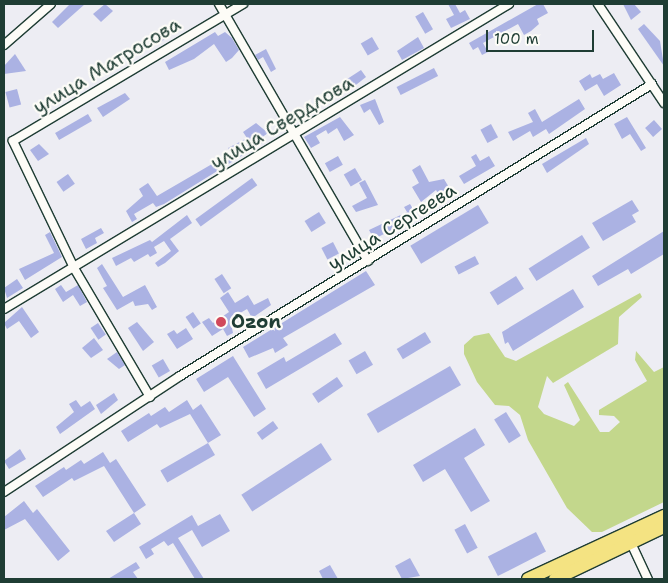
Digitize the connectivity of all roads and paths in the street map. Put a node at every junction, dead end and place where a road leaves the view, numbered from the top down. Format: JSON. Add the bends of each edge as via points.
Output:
{"nodes":[{"id":1,"x":51,"y":4,"type":"edge"},
{"id":2,"x":219,"y":4,"type":"edge"},
{"id":3,"x":243,"y":4,"type":"edge"},
{"id":4,"x":509,"y":4,"type":"edge"},
{"id":5,"x":598,"y":4,"type":"edge"},
{"id":6,"x":226,"y":14,"type":"junction"},
{"id":7,"x":4,"y":45,"type":"edge"},
{"id":8,"x":652,"y":84,"type":"junction"},
{"id":9,"x":664,"y":103,"type":"edge"},
{"id":10,"x":292,"y":136,"type":"junction"},
{"id":11,"x":368,"y":260,"type":"junction"},
{"id":12,"x":73,"y":269,"type":"junction"},
{"id":13,"x":4,"y":308,"type":"edge"},
{"id":14,"x":150,"y":397,"type":"junction"},
{"id":15,"x":4,"y":492,"type":"edge"},
{"id":16,"x":664,"y":516,"type":"edge"},
{"id":17,"x":664,"y":527,"type":"edge"},
{"id":18,"x":631,"y":543,"type":"junction"},
{"id":19,"x":528,"y":579,"type":"edge"},
{"id":20,"x":555,"y":579,"type":"edge"},
{"id":21,"x":648,"y":579,"type":"edge"}],
"edges":[{"from":1,"to":7,"type":"street"},
{"from":2,"to":6,"type":"street"},
{"from":3,"to":6,"type":"street","name":"улица Матросова"},
{"from":4,"to":10,"type":"street","name":"улица Свердлова"},
{"from":5,"to":8,"type":"street"},
{"from":6,"to":10,"type":"street"},
{"from":6,"to":12,"type":"street","name":"улица Матросова","via":[[13,141]]},
{"from":8,"to":9,"type":"street"},
{"from":8,"to":11,"type":"street","name":"улица Сергеева"},
{"from":10,"to":11,"type":"street"},
{"from":10,"to":12,"type":"street","name":"улица Свердлова"},
{"from":11,"to":14,"type":"street","name":"улица Сергеева"},
{"from":12,"to":13,"type":"street","name":"улица Свердлова"},
{"from":12,"to":14,"type":"street"},
{"from":14,"to":15,"type":"street","name":"улица Сергеева"},
{"from":16,"to":19,"type":"main road"},
{"from":17,"to":18,"type":"main road"},
{"from":18,"to":20,"type":"main road"},
{"from":18,"to":21,"type":"street"}]}
